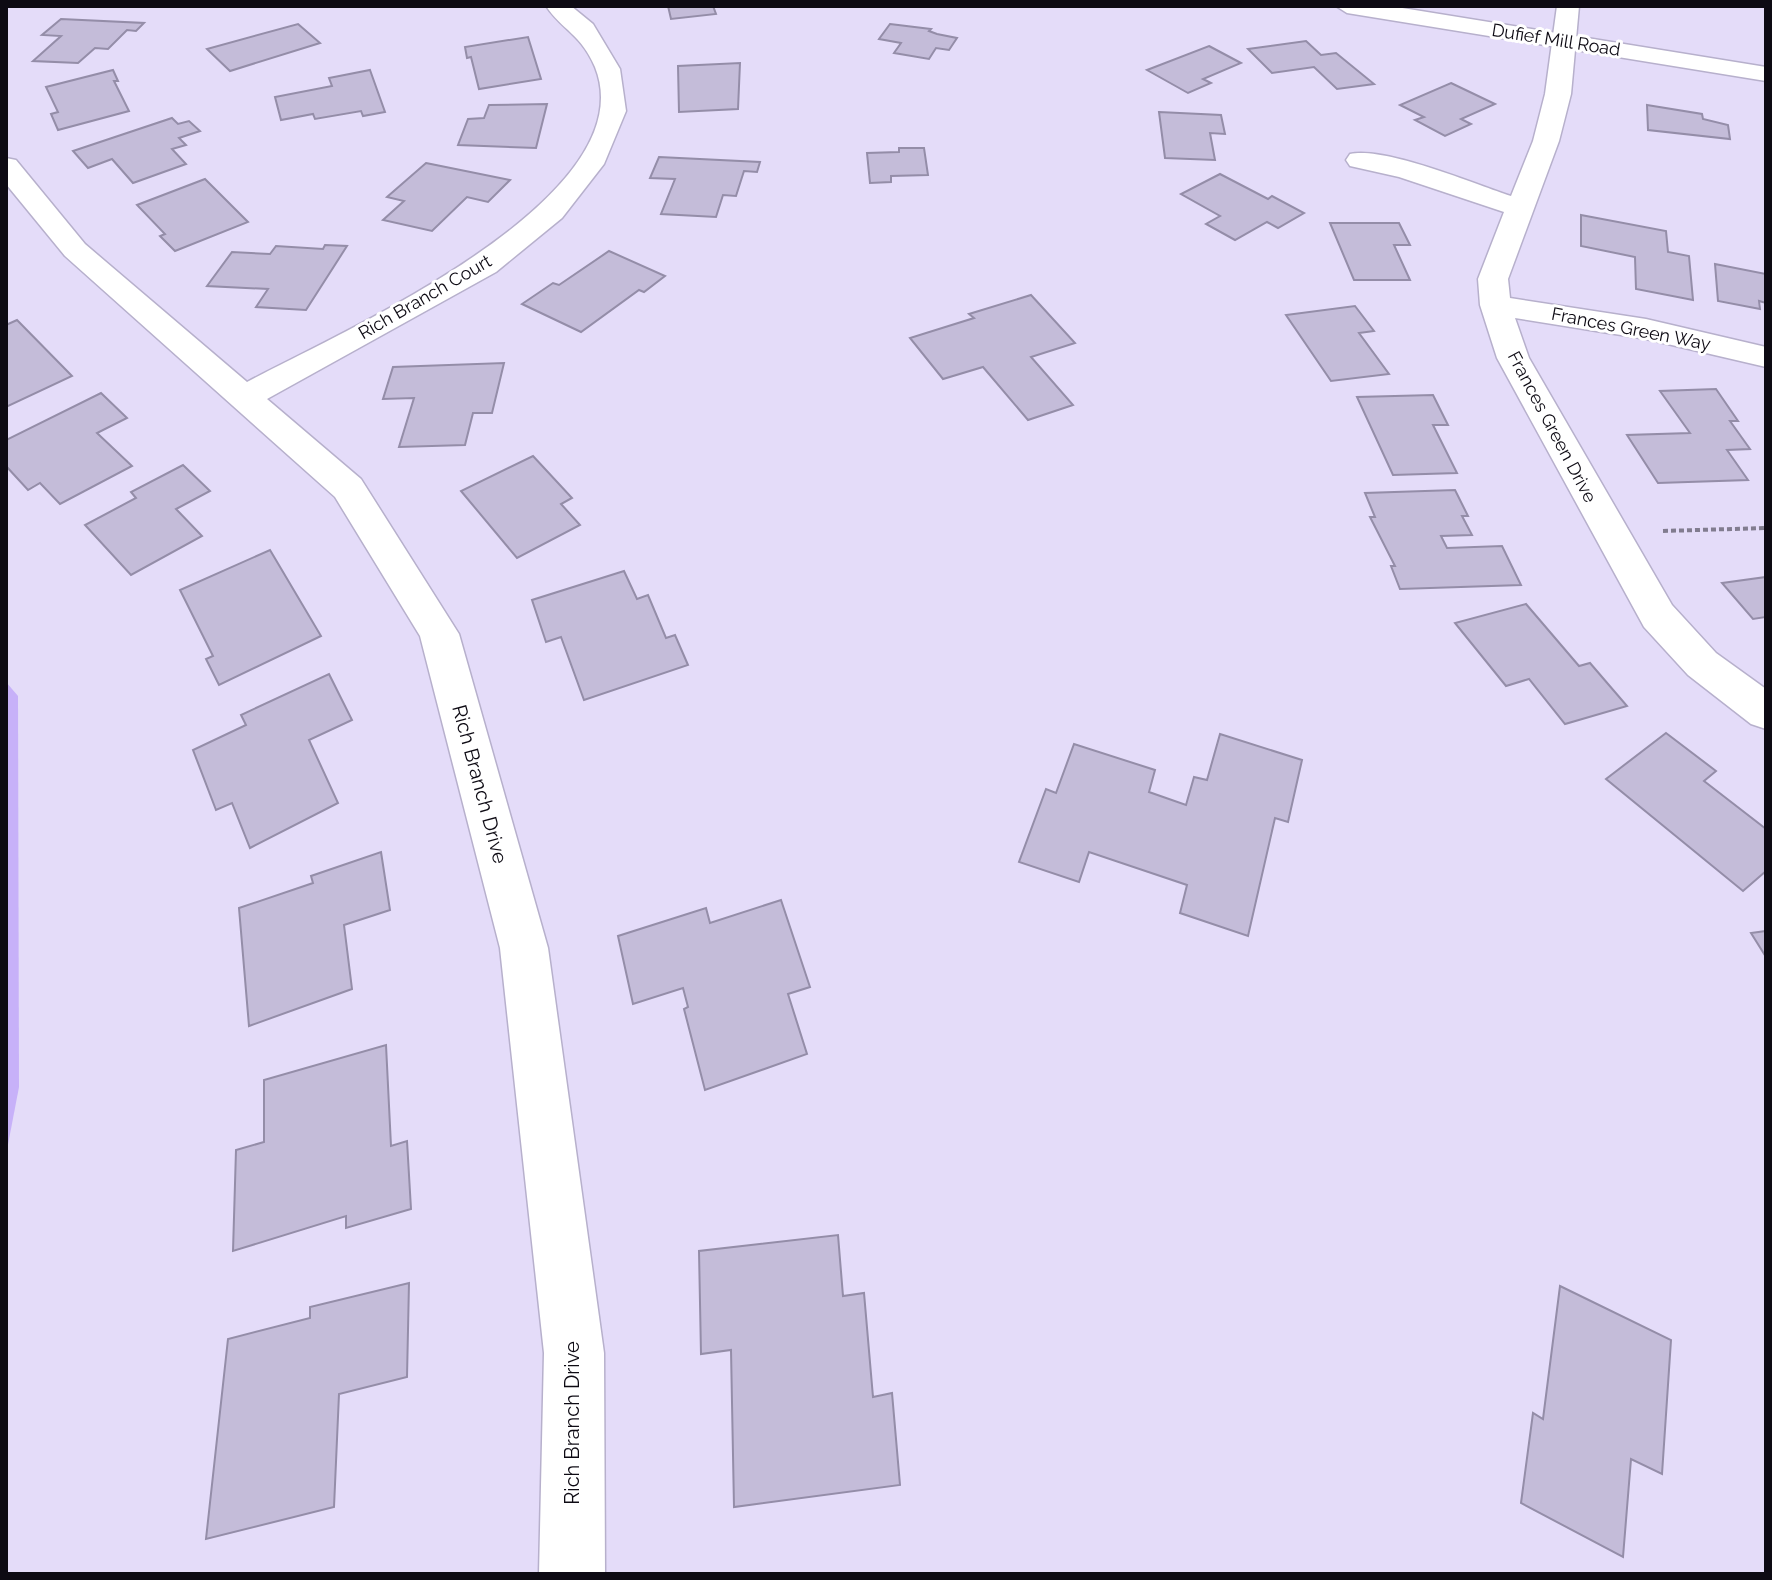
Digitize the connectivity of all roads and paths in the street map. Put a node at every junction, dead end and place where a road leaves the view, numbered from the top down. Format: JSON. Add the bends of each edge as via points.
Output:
{"nodes":[{"id":1,"x":557,"y":6,"type":"edge"},
{"id":2,"x":1347,"y":6,"type":"edge"},
{"id":3,"x":1568,"y":6,"type":"edge"},
{"id":4,"x":1566,"y":42,"type":"junction"},
{"id":5,"x":1766,"y":74,"type":"edge"},
{"id":6,"x":1360,"y":160,"type":"dead end"},
{"id":7,"x":6,"y":166,"type":"edge"},
{"id":8,"x":1519,"y":208,"type":"junction"},
{"id":9,"x":1495,"y":305,"type":"junction"},
{"id":10,"x":1766,"y":357,"type":"edge"},
{"id":11,"x":246,"y":397,"type":"junction"},
{"id":12,"x":1766,"y":528,"type":"edge"},
{"id":13,"x":1609,"y":532,"type":"junction"},
{"id":14,"x":1766,"y":712,"type":"edge"},
{"id":15,"x":572,"y":1574,"type":"edge"}],
"edges":[{"from":1,"to":11,"type":"street","name":"Rich Branch Court","via":[[585,29],[608,69],[613,111],[594,158],[552,212],[485,266]]},
{"from":2,"to":4,"type":"street","name":"Dufief Mill Road"},
{"from":3,"to":4,"type":"street","name":"Frances Green Drive"},
{"from":4,"to":5,"type":"street","name":"Dufief Mill Road"},
{"from":4,"to":8,"type":"street","name":"Frances Green Drive","via":[[1546,141]]},
{"from":6,"to":8,"type":"street"},
{"from":7,"to":11,"type":"street","name":"Rich Branch Drive","via":[[75,250]]},
{"from":8,"to":9,"type":"street","name":"Frances Green Drive","via":[[1493,279]]},
{"from":9,"to":10,"type":"street","name":"Frances Green Way","via":[[1646,329]]},
{"from":9,"to":13,"type":"street","name":"Frances Green Drive","via":[[1513,358]]},
{"from":11,"to":15,"type":"street","name":"Rich Branch Drive","via":[[348,488],[444,649],[524,948],[574,1353]]},
{"from":12,"to":13,"type":"path"},
{"from":13,"to":14,"type":"street","name":"Frances Green Drive","via":[[1658,616],[1702,664]]}]}
